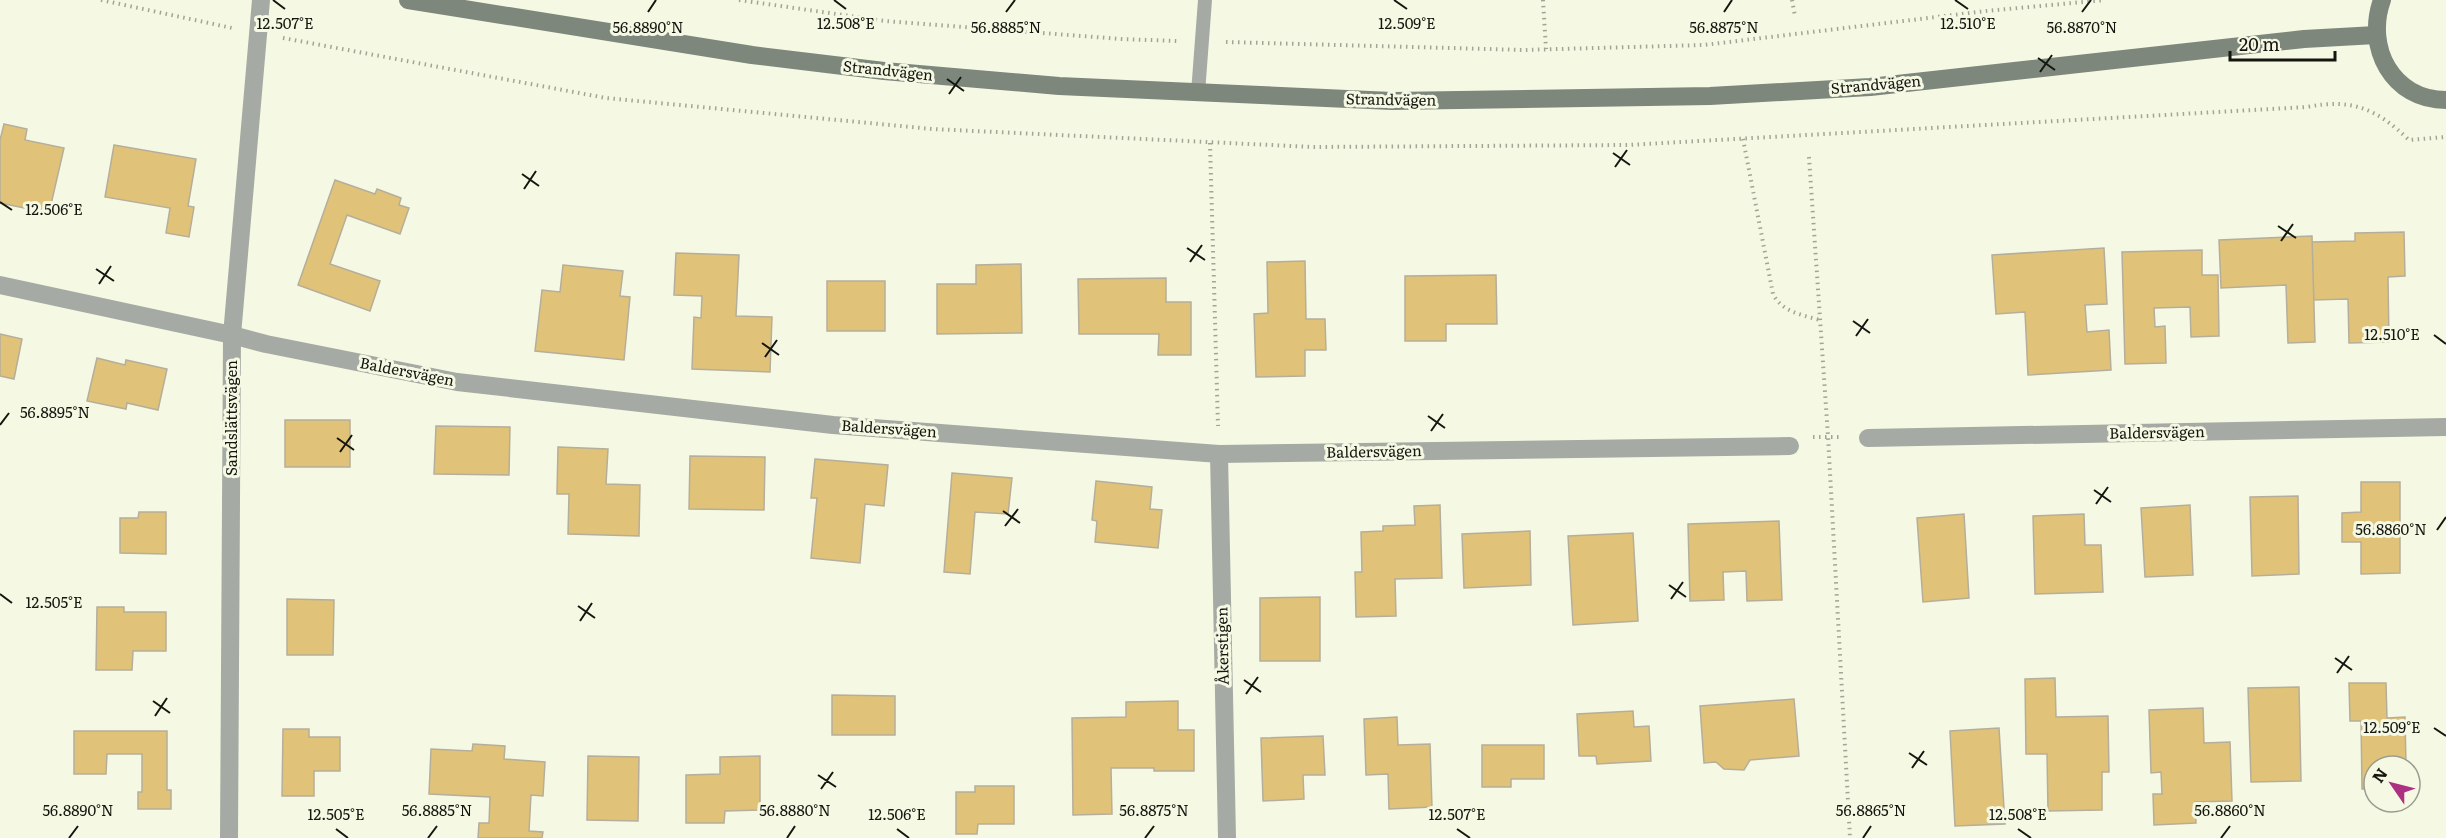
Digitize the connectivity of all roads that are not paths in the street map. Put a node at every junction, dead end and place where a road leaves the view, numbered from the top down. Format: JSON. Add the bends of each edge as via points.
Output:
{"nodes":[{"id":1,"x":261,"y":0,"type":"edge"},
{"id":2,"x":408,"y":0,"type":"edge"},
{"id":3,"x":1205,"y":0,"type":"edge"},
{"id":4,"x":2382,"y":0,"type":"edge"},
{"id":5,"x":2376,"y":35,"type":"junction"},
{"id":6,"x":1198,"y":93,"type":"junction"},
{"id":7,"x":2446,"y":100,"type":"edge"},
{"id":8,"x":0,"y":285,"type":"edge"},
{"id":9,"x":232,"y":335,"type":"junction"},
{"id":10,"x":2446,"y":427,"type":"edge"},
{"id":11,"x":1868,"y":438,"type":"road end"},
{"id":12,"x":1790,"y":446,"type":"road end"},
{"id":13,"x":1219,"y":454,"type":"junction"},
{"id":14,"x":229,"y":838,"type":"edge"},
{"id":15,"x":1227,"y":838,"type":"edge"}],
"edges":[{"from":1,"to":9,"type":"street","name":"Sandslättsvägen"},
{"from":2,"to":6,"type":"street","name":"Strandvägen","via":[[740,54],[884,71]]},
{"from":3,"to":6,"type":"lane"},
{"from":4,"to":5,"type":"street"},
{"from":5,"to":6,"type":"street","name":"Strandvägen","via":[[2304,39],[1870,87],[1710,96],[1392,101]]},
{"from":5,"to":7,"type":"street","via":[[2380,54],[2402,85],[2419,95]]},
{"from":8,"to":9,"type":"street","name":"Baldersvägen"},
{"from":9,"to":13,"type":"street","name":"Baldersvägen","via":[[457,381],[833,425]]},
{"from":9,"to":14,"type":"street","name":"Sandslättsvägen"},
{"from":10,"to":11,"type":"street","name":"Baldersvägen"},
{"from":12,"to":13,"type":"street","name":"Baldersvägen"},
{"from":13,"to":15,"type":"street","name":"Åkerstigen"}]}
